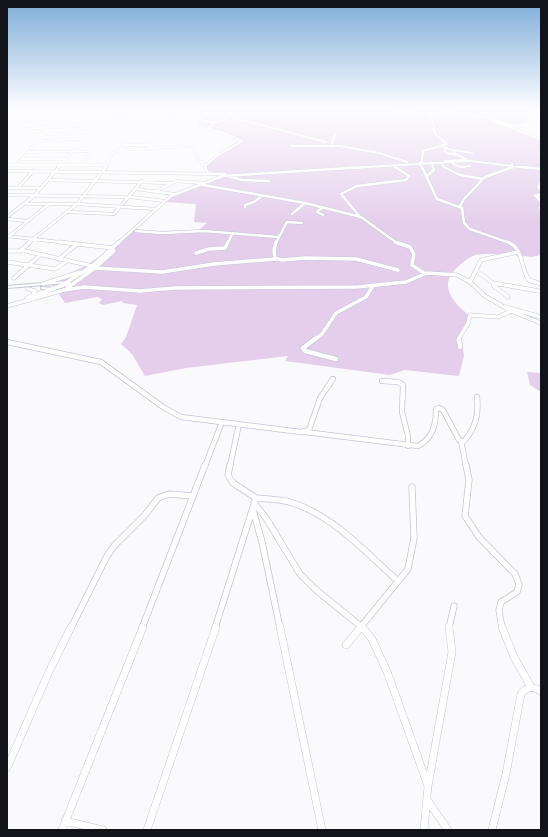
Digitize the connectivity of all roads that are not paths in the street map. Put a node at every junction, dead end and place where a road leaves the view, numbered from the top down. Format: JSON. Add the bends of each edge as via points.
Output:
{"nodes":[{"id":1,"x":32,"y":148,"type":"edge"},
{"id":2,"x":75,"y":148,"type":"edge"},
{"id":3,"x":93,"y":148,"type":"edge"},
{"id":4,"x":170,"y":148,"type":"edge"},
{"id":5,"x":194,"y":148,"type":"edge"},
{"id":6,"x":230,"y":148,"type":"edge"},
{"id":7,"x":351,"y":148,"type":"edge"},
{"id":8,"x":433,"y":148,"type":"edge"},
{"id":9,"x":448,"y":148,"type":"edge"},
{"id":10,"x":120,"y":150,"type":"joint"},
{"id":11,"x":149,"y":150,"type":"joint"},
{"id":12,"x":444,"y":150,"type":"dead end"},
{"id":13,"x":453,"y":150,"type":"junction"},
{"id":14,"x":91,"y":151,"type":"junction"},
{"id":15,"x":28,"y":152,"type":"junction"},
{"id":16,"x":72,"y":152,"type":"junction"},
{"id":17,"x":472,"y":153,"type":"dead end"},
{"id":18,"x":456,"y":155,"type":"junction"},
{"id":19,"x":22,"y":159,"type":"junction"},
{"id":20,"x":66,"y":159,"type":"junction"},
{"id":21,"x":422,"y":159,"type":"junction"},
{"id":22,"x":469,"y":161,"type":"junction"},
{"id":23,"x":408,"y":162,"type":"junction"},
{"id":24,"x":415,"y":162,"type":"junction"},
{"id":25,"x":420,"y":163,"type":"junction"},
{"id":26,"x":432,"y":163,"type":"junction"},
{"id":27,"x":440,"y":163,"type":"junction"},
{"id":28,"x":451,"y":164,"type":"junction"},
{"id":29,"x":512,"y":164,"type":"junction"},
{"id":30,"x":7,"y":165,"type":"edge"},
{"id":31,"x":15,"y":165,"type":"junction"},
{"id":32,"x":60,"y":165,"type":"junction"},
{"id":33,"x":80,"y":165,"type":"junction"},
{"id":34,"x":105,"y":165,"type":"junction"},
{"id":35,"x":398,"y":165,"type":"junction"},
{"id":36,"x":205,"y":166,"type":"junction"},
{"id":37,"x":393,"y":166,"type":"junction"},
{"id":38,"x":470,"y":166,"type":"dead end"},
{"id":39,"x":541,"y":167,"type":"edge"},
{"id":40,"x":421,"y":168,"type":"junction"},
{"id":41,"x":33,"y":171,"type":"junction"},
{"id":42,"x":55,"y":171,"type":"junction"},
{"id":43,"x":75,"y":171,"type":"junction"},
{"id":44,"x":8,"y":172,"type":"edge"},
{"id":45,"x":103,"y":172,"type":"junction"},
{"id":46,"x":192,"y":173,"type":"junction"},
{"id":47,"x":209,"y":174,"type":"junction"},
{"id":48,"x":232,"y":174,"type":"junction"},
{"id":49,"x":228,"y":176,"type":"junction"},
{"id":50,"x":483,"y":179,"type":"junction"},
{"id":51,"x":49,"y":180,"type":"junction"},
{"id":52,"x":96,"y":180,"type":"junction"},
{"id":53,"x":427,"y":180,"type":"junction"},
{"id":54,"x":142,"y":181,"type":"junction"},
{"id":55,"x":269,"y":181,"type":"dead end"},
{"id":56,"x":187,"y":182,"type":"junction"},
{"id":57,"x":173,"y":183,"type":"junction"},
{"id":58,"x":203,"y":184,"type":"junction"},
{"id":59,"x":7,"y":188,"type":"edge"},
{"id":60,"x":18,"y":188,"type":"junction"},
{"id":61,"x":41,"y":188,"type":"junction"},
{"id":62,"x":136,"y":189,"type":"junction"},
{"id":63,"x":154,"y":192,"type":"junction"},
{"id":64,"x":175,"y":194,"type":"junction"},
{"id":65,"x":8,"y":196,"type":"edge"},
{"id":66,"x":34,"y":196,"type":"junction"},
{"id":67,"x":85,"y":196,"type":"junction"},
{"id":68,"x":262,"y":196,"type":"junction"},
{"id":69,"x":130,"y":197,"type":"junction"},
{"id":70,"x":165,"y":201,"type":"junction"},
{"id":71,"x":305,"y":203,"type":"junction"},
{"id":72,"x":24,"y":204,"type":"junction"},
{"id":73,"x":49,"y":204,"type":"junction"},
{"id":74,"x":77,"y":204,"type":"junction"},
{"id":75,"x":460,"y":206,"type":"junction"},
{"id":76,"x":122,"y":207,"type":"junction"},
{"id":77,"x":245,"y":207,"type":"dead end"},
{"id":78,"x":323,"y":207,"type":"junction"},
{"id":79,"x":155,"y":209,"type":"junction"},
{"id":80,"x":69,"y":212,"type":"junction"},
{"id":81,"x":292,"y":214,"type":"dead end"},
{"id":82,"x":323,"y":215,"type":"dead end"},
{"id":83,"x":360,"y":217,"type":"junction"},
{"id":84,"x":7,"y":218,"type":"edge"},
{"id":85,"x":28,"y":221,"type":"junction"},
{"id":86,"x":302,"y":223,"type":"dead end"},
{"id":87,"x":136,"y":231,"type":"junction"},
{"id":88,"x":232,"y":234,"type":"junction"},
{"id":89,"x":8,"y":236,"type":"edge"},
{"id":90,"x":33,"y":238,"type":"junction"},
{"id":91,"x":278,"y":238,"type":"junction"},
{"id":92,"x":77,"y":244,"type":"junction"},
{"id":93,"x":113,"y":248,"type":"junction"},
{"id":94,"x":7,"y":251,"type":"edge"},
{"id":95,"x":22,"y":251,"type":"junction"},
{"id":96,"x":518,"y":252,"type":"junction"},
{"id":97,"x":196,"y":253,"type":"dead end"},
{"id":98,"x":40,"y":255,"type":"junction"},
{"id":99,"x":59,"y":259,"type":"junction"},
{"id":100,"x":276,"y":259,"type":"junction"},
{"id":101,"x":67,"y":261,"type":"junction"},
{"id":102,"x":7,"y":262,"type":"edge"},
{"id":103,"x":29,"y":264,"type":"junction"},
{"id":104,"x":94,"y":267,"type":"junction"},
{"id":105,"x":398,"y":270,"type":"dead end"},
{"id":106,"x":477,"y":271,"type":"junction"},
{"id":107,"x":424,"y":273,"type":"junction"},
{"id":108,"x":14,"y":278,"type":"dead end"},
{"id":109,"x":67,"y":282,"type":"junction"},
{"id":110,"x":470,"y":282,"type":"junction"},
{"id":111,"x":493,"y":283,"type":"junction"},
{"id":112,"x":532,"y":283,"type":"junction"},
{"id":113,"x":74,"y":284,"type":"junction"},
{"id":114,"x":34,"y":285,"type":"junction"},
{"id":115,"x":540,"y":285,"type":"edge"},
{"id":116,"x":373,"y":286,"type":"junction"},
{"id":117,"x":84,"y":287,"type":"junction"},
{"id":118,"x":7,"y":289,"type":"edge"},
{"id":119,"x":28,"y":289,"type":"junction"},
{"id":120,"x":55,"y":289,"type":"junction"},
{"id":121,"x":64,"y":290,"type":"junction"},
{"id":122,"x":540,"y":292,"type":"edge"},
{"id":123,"x":30,"y":297,"type":"junction"},
{"id":124,"x":508,"y":297,"type":"dead end"},
{"id":125,"x":7,"y":303,"type":"edge"},
{"id":126,"x":7,"y":306,"type":"edge"},
{"id":127,"x":505,"y":307,"type":"junction"},
{"id":128,"x":511,"y":311,"type":"junction"},
{"id":129,"x":541,"y":317,"type":"edge"},
{"id":130,"x":541,"y":323,"type":"edge"},
{"id":131,"x":7,"y":342,"type":"edge"},
{"id":132,"x":460,"y":347,"type":"dead end"},
{"id":133,"x":336,"y":358,"type":"dead end"},
{"id":134,"x":333,"y":379,"type":"dead end"},
{"id":135,"x":382,"y":381,"type":"dead end"},
{"id":136,"x":477,"y":397,"type":"dead end"},
{"id":137,"x":222,"y":422,"type":"junction"},
{"id":138,"x":239,"y":424,"type":"junction"},
{"id":139,"x":303,"y":432,"type":"junction"},
{"id":140,"x":461,"y":441,"type":"junction"},
{"id":141,"x":408,"y":446,"type":"junction"},
{"id":142,"x":412,"y":487,"type":"dead end"},
{"id":143,"x":194,"y":496,"type":"junction"},
{"id":144,"x":255,"y":500,"type":"junction"},
{"id":145,"x":252,"y":510,"type":"junction"},
{"id":146,"x":398,"y":582,"type":"junction"},
{"id":147,"x":454,"y":606,"type":"dead end"},
{"id":148,"x":361,"y":626,"type":"junction"},
{"id":149,"x":346,"y":645,"type":"dead end"},
{"id":150,"x":531,"y":687,"type":"junction"},
{"id":151,"x":541,"y":691,"type":"edge"},
{"id":152,"x":7,"y":768,"type":"edge"},
{"id":153,"x":428,"y":786,"type":"junction"},
{"id":154,"x":428,"y":801,"type":"junction"},
{"id":155,"x":66,"y":821,"type":"junction"},
{"id":156,"x":62,"y":830,"type":"edge"},
{"id":157,"x":103,"y":830,"type":"edge"},
{"id":158,"x":147,"y":830,"type":"edge"},
{"id":159,"x":322,"y":830,"type":"edge"},
{"id":160,"x":424,"y":830,"type":"edge"},
{"id":161,"x":448,"y":830,"type":"edge"},
{"id":162,"x":492,"y":830,"type":"edge"}],
"edges":[{"from":1,"to":15,"type":"street"},
{"from":2,"to":16,"type":"street"},
{"from":3,"to":14,"type":"street"},
{"from":4,"to":11,"type":"street"},
{"from":5,"to":36,"type":"street","via":[[198,159]]},
{"from":6,"to":36,"type":"street"},
{"from":7,"to":23,"type":"street"},
{"from":8,"to":21,"type":"street","via":[[424,150]]},
{"from":9,"to":13,"type":"street"},
{"from":10,"to":11,"type":"street"},
{"from":10,"to":34,"type":"street","via":[[113,153]]},
{"from":12,"to":18,"type":"street"},
{"from":13,"to":17,"type":"street"},
{"from":13,"to":18,"type":"street"},
{"from":14,"to":16,"type":"street"},
{"from":14,"to":33,"type":"street"},
{"from":15,"to":16,"type":"street"},
{"from":15,"to":19,"type":"street"},
{"from":16,"to":20,"type":"street"},
{"from":18,"to":22,"type":"street"},
{"from":19,"to":20,"type":"street"},
{"from":19,"to":31,"type":"street"},
{"from":20,"to":32,"type":"street"},
{"from":21,"to":24,"type":"street"},
{"from":21,"to":25,"type":"street"},
{"from":22,"to":27,"type":"street"},
{"from":22,"to":28,"type":"street"},
{"from":22,"to":29,"type":"street"},
{"from":23,"to":24,"type":"street"},
{"from":23,"to":35,"type":"street"},
{"from":24,"to":25,"type":"street"},
{"from":24,"to":35,"type":"street"},
{"from":24,"to":40,"type":"street"},
{"from":25,"to":26,"type":"street"},
{"from":25,"to":40,"type":"street"},
{"from":26,"to":27,"type":"street"},
{"from":26,"to":53,"type":"street","via":[[434,170],[427,176]]},
{"from":27,"to":28,"type":"street"},
{"from":27,"to":50,"type":"street","via":[[456,173]]},
{"from":28,"to":38,"type":"street"},
{"from":29,"to":39,"type":"street"},
{"from":29,"to":50,"type":"street","via":[[511,168]]},
{"from":30,"to":31,"type":"street"},
{"from":31,"to":32,"type":"street"},
{"from":31,"to":44,"type":"street"},
{"from":32,"to":33,"type":"street"},
{"from":32,"to":42,"type":"street"},
{"from":33,"to":34,"type":"street"},
{"from":33,"to":43,"type":"street"},
{"from":34,"to":45,"type":"street"},
{"from":35,"to":37,"type":"street"},
{"from":36,"to":47,"type":"street"},
{"from":37,"to":48,"type":"street"},
{"from":37,"to":83,"type":"street","via":[[409,176],[406,180],[357,186],[341,194]]},
{"from":40,"to":53,"type":"street"},
{"from":41,"to":42,"type":"street"},
{"from":41,"to":44,"type":"street"},
{"from":41,"to":60,"type":"street"},
{"from":42,"to":43,"type":"street"},
{"from":42,"to":51,"type":"street"},
{"from":43,"to":45,"type":"street"},
{"from":45,"to":46,"type":"street"},
{"from":45,"to":52,"type":"street"},
{"from":46,"to":47,"type":"street"},
{"from":46,"to":56,"type":"street"},
{"from":47,"to":48,"type":"street"},
{"from":48,"to":49,"type":"street"},
{"from":48,"to":58,"type":"street"},
{"from":49,"to":55,"type":"street","via":[[242,180]]},
{"from":49,"to":58,"type":"street"},
{"from":50,"to":75,"type":"street"},
{"from":51,"to":52,"type":"street"},
{"from":51,"to":61,"type":"street"},
{"from":52,"to":54,"type":"street"},
{"from":52,"to":67,"type":"street"},
{"from":53,"to":75,"type":"street","via":[[436,192],[437,199]]},
{"from":54,"to":57,"type":"street"},
{"from":54,"to":62,"type":"street"},
{"from":56,"to":57,"type":"street"},
{"from":56,"to":58,"type":"street"},
{"from":57,"to":63,"type":"street"},
{"from":58,"to":64,"type":"street"},
{"from":58,"to":68,"type":"street"},
{"from":58,"to":87,"type":"street","via":[[174,196]]},
{"from":59,"to":60,"type":"street"},
{"from":60,"to":61,"type":"street"},
{"from":61,"to":66,"type":"street"},
{"from":62,"to":63,"type":"street"},
{"from":62,"to":69,"type":"street"},
{"from":63,"to":64,"type":"street"},
{"from":64,"to":70,"type":"street"},
{"from":65,"to":66,"type":"street"},
{"from":66,"to":67,"type":"street"},
{"from":66,"to":72,"type":"street"},
{"from":67,"to":69,"type":"street"},
{"from":67,"to":74,"type":"street"},
{"from":68,"to":71,"type":"street"},
{"from":68,"to":77,"type":"street"},
{"from":69,"to":70,"type":"street"},
{"from":69,"to":76,"type":"street"},
{"from":70,"to":79,"type":"street"},
{"from":71,"to":78,"type":"street"},
{"from":71,"to":81,"type":"street"},
{"from":72,"to":73,"type":"street"},
{"from":72,"to":84,"type":"street"},
{"from":73,"to":74,"type":"street"},
{"from":73,"to":85,"type":"street"},
{"from":74,"to":76,"type":"street"},
{"from":74,"to":80,"type":"street"},
{"from":75,"to":96,"type":"street","via":[[463,209],[463,220],[470,229],[509,242]]},
{"from":76,"to":79,"type":"street"},
{"from":76,"to":80,"type":"street","via":[[110,214]]},
{"from":78,"to":82,"type":"street","via":[[317,212]]},
{"from":78,"to":83,"type":"street"},
{"from":79,"to":93,"type":"street"},
{"from":80,"to":90,"type":"street"},
{"from":83,"to":107,"type":"street","via":[[391,240],[410,247],[414,254],[412,265]]},
{"from":84,"to":85,"type":"street"},
{"from":85,"to":89,"type":"street"},
{"from":86,"to":91,"type":"street","via":[[287,222]]},
{"from":87,"to":88,"type":"street","via":[[204,231]]},
{"from":87,"to":104,"type":"street"},
{"from":88,"to":91,"type":"street"},
{"from":88,"to":97,"type":"street","via":[[225,248]]},
{"from":89,"to":90,"type":"street"},
{"from":90,"to":92,"type":"street"},
{"from":90,"to":95,"type":"street"},
{"from":91,"to":100,"type":"street","via":[[274,254]]},
{"from":92,"to":93,"type":"street"},
{"from":92,"to":99,"type":"street"},
{"from":93,"to":104,"type":"street"},
{"from":94,"to":95,"type":"street"},
{"from":95,"to":98,"type":"street"},
{"from":96,"to":106,"type":"street","via":[[481,260]]},
{"from":96,"to":112,"type":"street"},
{"from":98,"to":99,"type":"street"},
{"from":98,"to":103,"type":"street"},
{"from":99,"to":101,"type":"street"},
{"from":100,"to":104,"type":"street","via":[[214,264],[162,272]]},
{"from":100,"to":105,"type":"street","via":[[356,259]]},
{"from":101,"to":103,"type":"street","via":[[55,269]]},
{"from":101,"to":104,"type":"street"},
{"from":102,"to":103,"type":"street"},
{"from":103,"to":108,"type":"street"},
{"from":104,"to":109,"type":"street"},
{"from":104,"to":113,"type":"street"},
{"from":104,"to":114,"type":"street"},
{"from":106,"to":110,"type":"street"},
{"from":106,"to":111,"type":"street"},
{"from":107,"to":110,"type":"street","via":[[457,275]]},
{"from":107,"to":116,"type":"street","via":[[409,281]]},
{"from":109,"to":113,"type":"street"},
{"from":109,"to":114,"type":"main road"},
{"from":109,"to":120,"type":"street"},
{"from":110,"to":127,"type":"street","via":[[485,296]]},
{"from":111,"to":122,"type":"street"},
{"from":111,"to":124,"type":"street"},
{"from":112,"to":115,"type":"street"},
{"from":112,"to":122,"type":"street"},
{"from":113,"to":117,"type":"street"},
{"from":113,"to":121,"type":"street"},
{"from":114,"to":118,"type":"main road"},
{"from":116,"to":117,"type":"street","via":[[140,290]]},
{"from":116,"to":133,"type":"street","via":[[365,298],[336,313],[322,334],[303,348],[305,351]]},
{"from":117,"to":121,"type":"street"},
{"from":118,"to":119,"type":"main road"},
{"from":119,"to":120,"type":"main road"},
{"from":119,"to":123,"type":"street","via":[[35,293]]},
{"from":120,"to":121,"type":"street"},
{"from":120,"to":123,"type":"street"},
{"from":121,"to":126,"type":"street"},
{"from":123,"to":125,"type":"street"},
{"from":127,"to":128,"type":"street"},
{"from":127,"to":129,"type":"street"},
{"from":128,"to":130,"type":"street"},
{"from":128,"to":132,"type":"street","via":[[498,317],[470,315],[458,341]]},
{"from":131,"to":137,"type":"street","via":[[56,350],[100,362],[174,414]]},
{"from":134,"to":139,"type":"street","via":[[320,398],[309,430]]},
{"from":135,"to":141,"type":"street","via":[[398,382],[403,385],[402,412]]},
{"from":136,"to":140,"type":"street","via":[[477,416],[465,441]]},
{"from":137,"to":138,"type":"street"},
{"from":137,"to":143,"type":"street"},
{"from":138,"to":139,"type":"street"},
{"from":138,"to":144,"type":"street","via":[[228,476]]},
{"from":139,"to":141,"type":"street"},
{"from":140,"to":141,"type":"street","via":[[443,410],[439,408],[436,410],[436,423],[430,438],[418,446]]},
{"from":140,"to":150,"type":"street","via":[[469,480],[465,516],[479,537],[515,574],[519,584],[517,592],[501,602],[498,611],[513,656]]},
{"from":142,"to":146,"type":"street","via":[[415,541],[413,555],[408,569]]},
{"from":143,"to":152,"type":"street","via":[[169,494],[158,498],[107,556],[48,674]]},
{"from":143,"to":155,"type":"street"},
{"from":144,"to":145,"type":"street"},
{"from":144,"to":146,"type":"street","via":[[294,503],[312,511],[332,524]]},
{"from":144,"to":148,"type":"street","via":[[300,574]]},
{"from":145,"to":158,"type":"street","via":[[212,640]]},
{"from":145,"to":159,"type":"street","via":[[262,542]]},
{"from":146,"to":148,"type":"street"},
{"from":147,"to":153,"type":"street","via":[[449,627],[452,652]]},
{"from":148,"to":149,"type":"street"},
{"from":148,"to":153,"type":"street","via":[[379,652]]},
{"from":150,"to":151,"type":"street"},
{"from":150,"to":162,"type":"street","via":[[526,688],[521,694],[506,774]]},
{"from":153,"to":154,"type":"street"},
{"from":154,"to":160,"type":"street"},
{"from":154,"to":161,"type":"street"},
{"from":155,"to":156,"type":"street"},
{"from":155,"to":157,"type":"street"}]}
